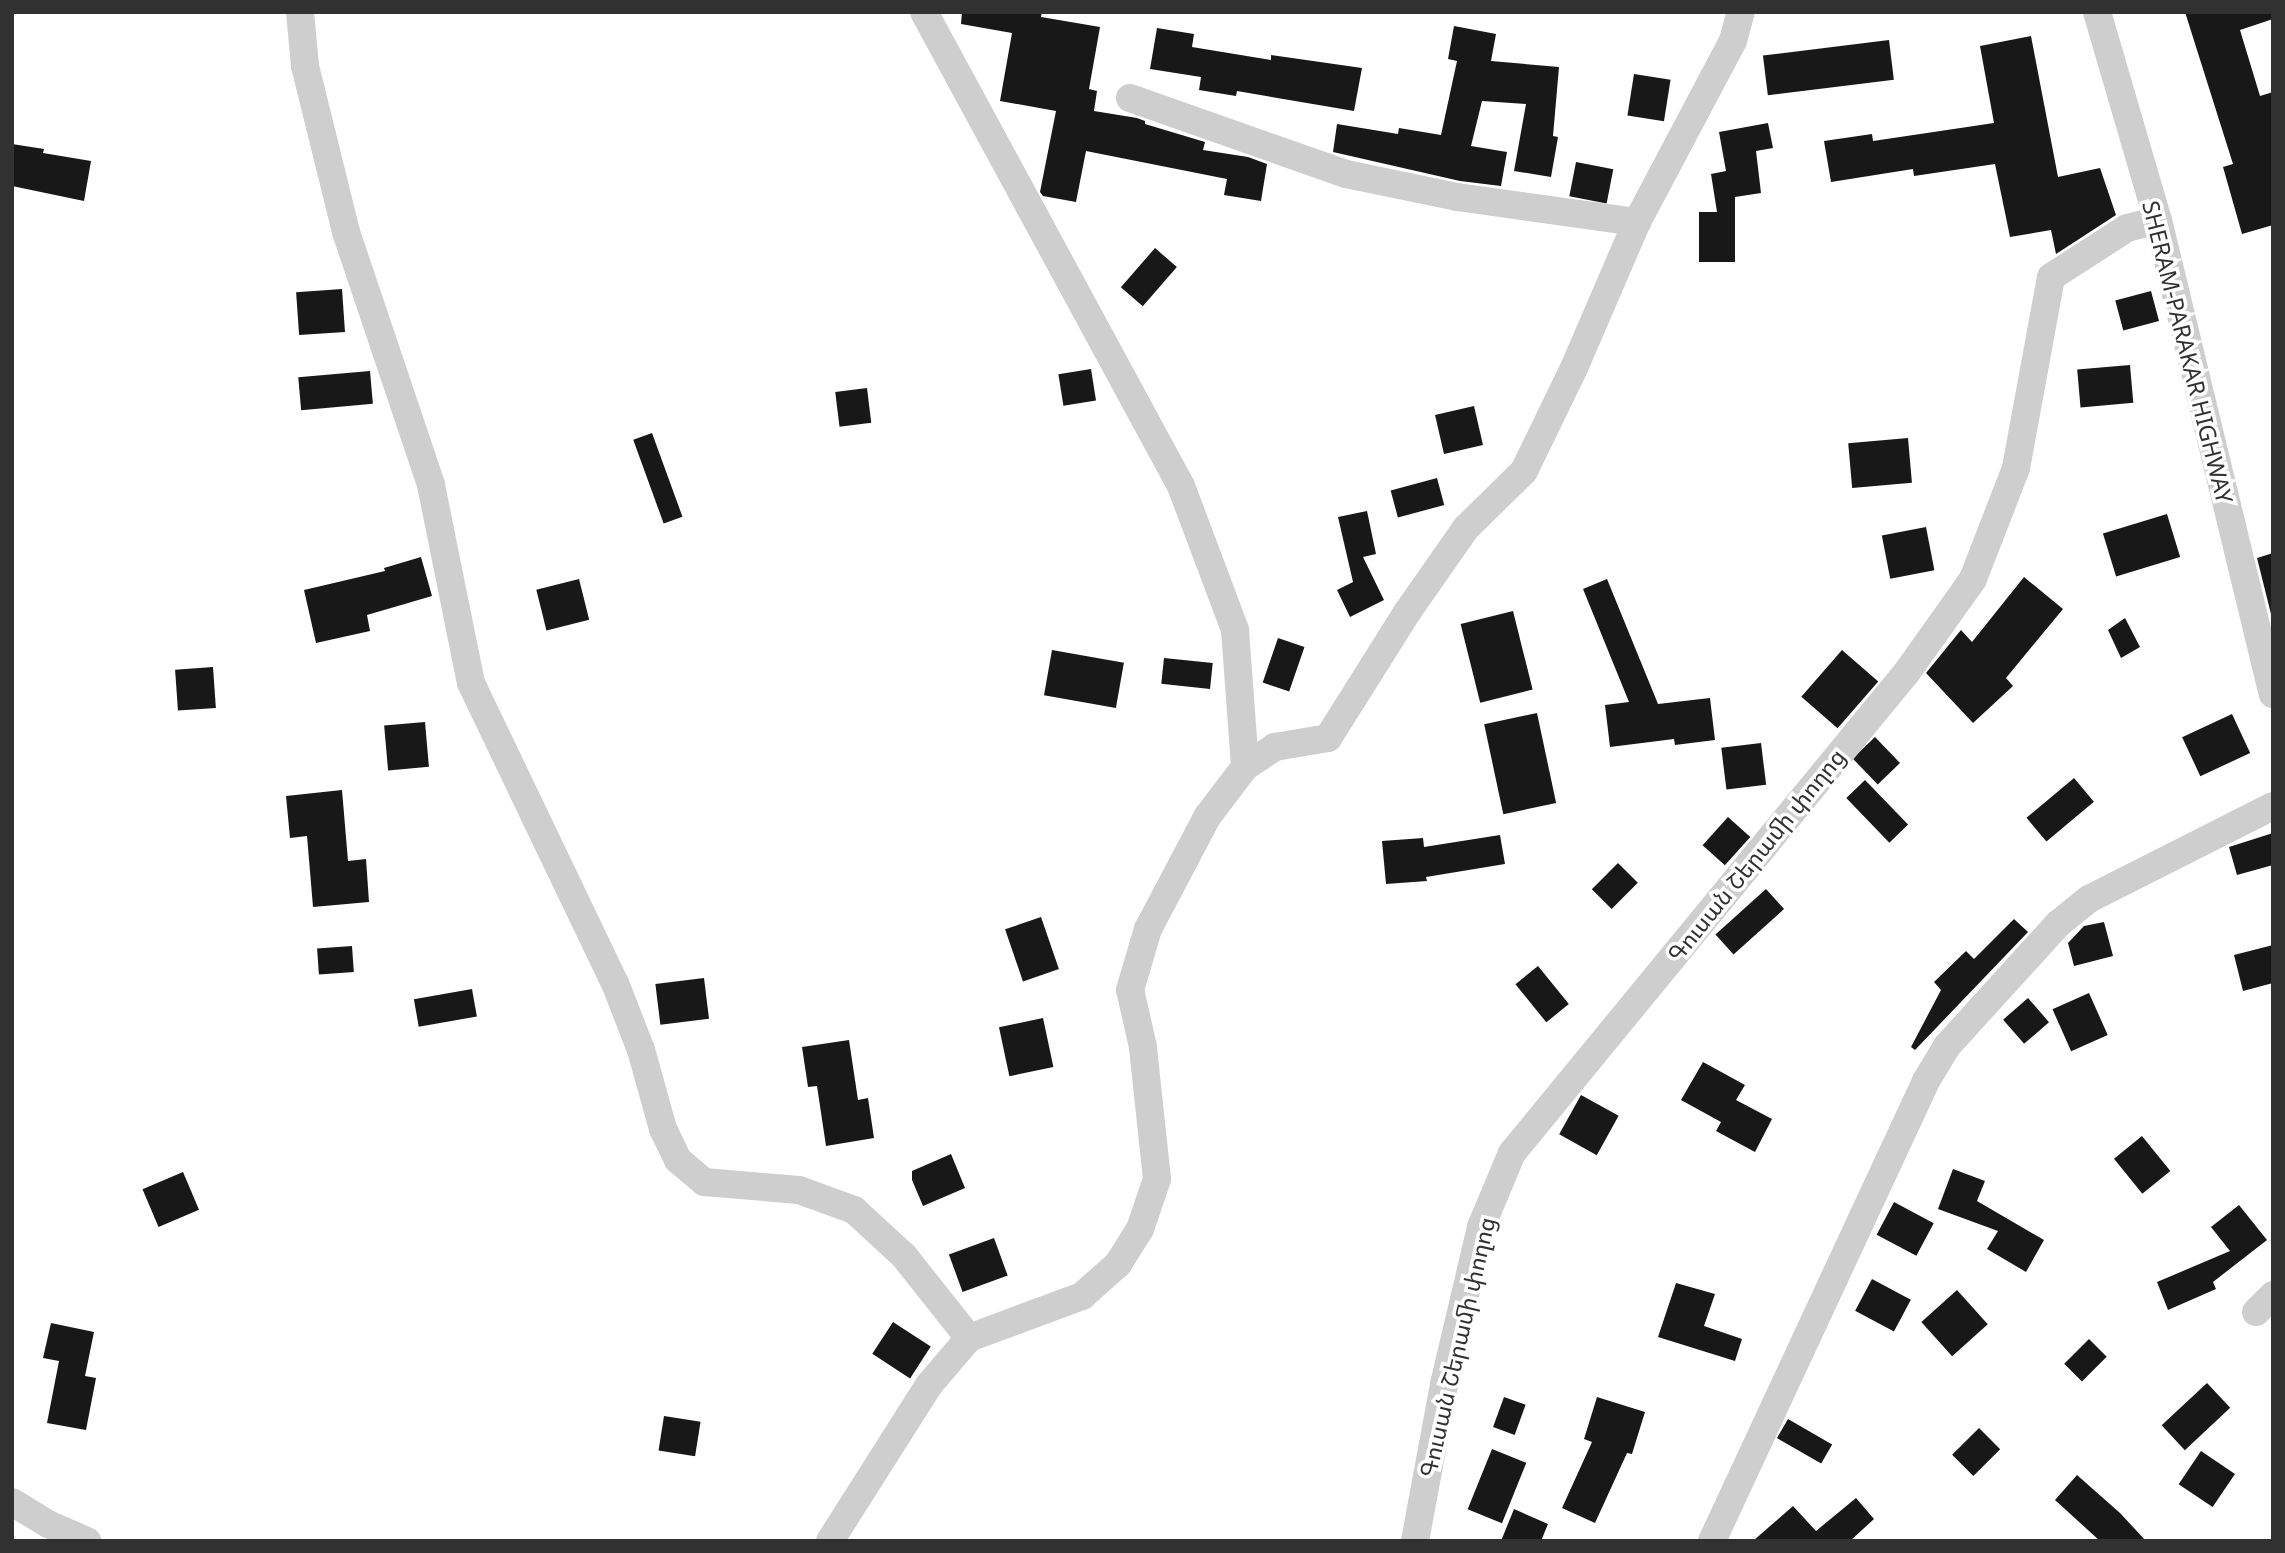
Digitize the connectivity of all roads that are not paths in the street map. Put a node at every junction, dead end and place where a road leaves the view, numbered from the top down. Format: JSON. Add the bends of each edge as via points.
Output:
{"nodes":[{"id":1,"x":300,"y":12,"type":"edge"},
{"id":2,"x":924,"y":12,"type":"edge"},
{"id":3,"x":1741,"y":12,"type":"edge"},
{"id":4,"x":2097,"y":12,"type":"edge"},
{"id":5,"x":1130,"y":98,"type":"dead end"},
{"id":6,"x":2158,"y":220,"type":"junction"},
{"id":7,"x":1637,"y":222,"type":"junction"},
{"id":8,"x":2273,"y":694,"type":"edge"},
{"id":9,"x":1245,"y":767,"type":"junction"},
{"id":10,"x":2273,"y":806,"type":"edge"},
{"id":11,"x":969,"y":1338,"type":"junction"},
{"id":12,"x":12,"y":1502,"type":"edge"},
{"id":13,"x":87,"y":1541,"type":"edge"},
{"id":14,"x":830,"y":1541,"type":"edge"},
{"id":15,"x":1415,"y":1541,"type":"edge"},
{"id":16,"x":1712,"y":1541,"type":"edge"}],
"edges":[{"from":1,"to":11,"type":"street","via":[[305,66],[346,232],[431,485],[471,683],[615,983],[678,1160],[704,1182],[799,1190],[854,1210],[904,1256]]},
{"from":2,"to":9,"type":"street","via":[[1181,486],[1235,630]]},
{"from":3,"to":7,"type":"street","via":[[1733,41]]},
{"from":4,"to":6,"type":"street","name":"SHERAM-PARAKAR HIGHWAY"},
{"from":5,"to":7,"type":"street","via":[[1346,174],[1457,197]]},
{"from":6,"to":8,"type":"street","name":"SHERAM-PARAKAR HIGHWAY"},
{"from":6,"to":15,"type":"street","name":"Գուսան Շերամի փողոց","via":[[2127,228],[2051,277],[2016,468],[1973,579],[1907,672],[1512,1153],[1481,1227],[1444,1384]]},
{"from":7,"to":9,"type":"street","via":[[1524,471],[1466,528],[1328,738],[1275,747]]},
{"from":9,"to":11,"type":"street","via":[[1208,817],[1148,929],[1130,990],[1143,1047],[1157,1180],[1140,1229],[1118,1264],[1082,1296]]},
{"from":10,"to":16,"type":"street","via":[[2089,899],[2058,924],[1947,1046],[1926,1081]]},
{"from":11,"to":14,"type":"street","via":[[929,1385]]},
{"from":12,"to":13,"type":"street"}]}
